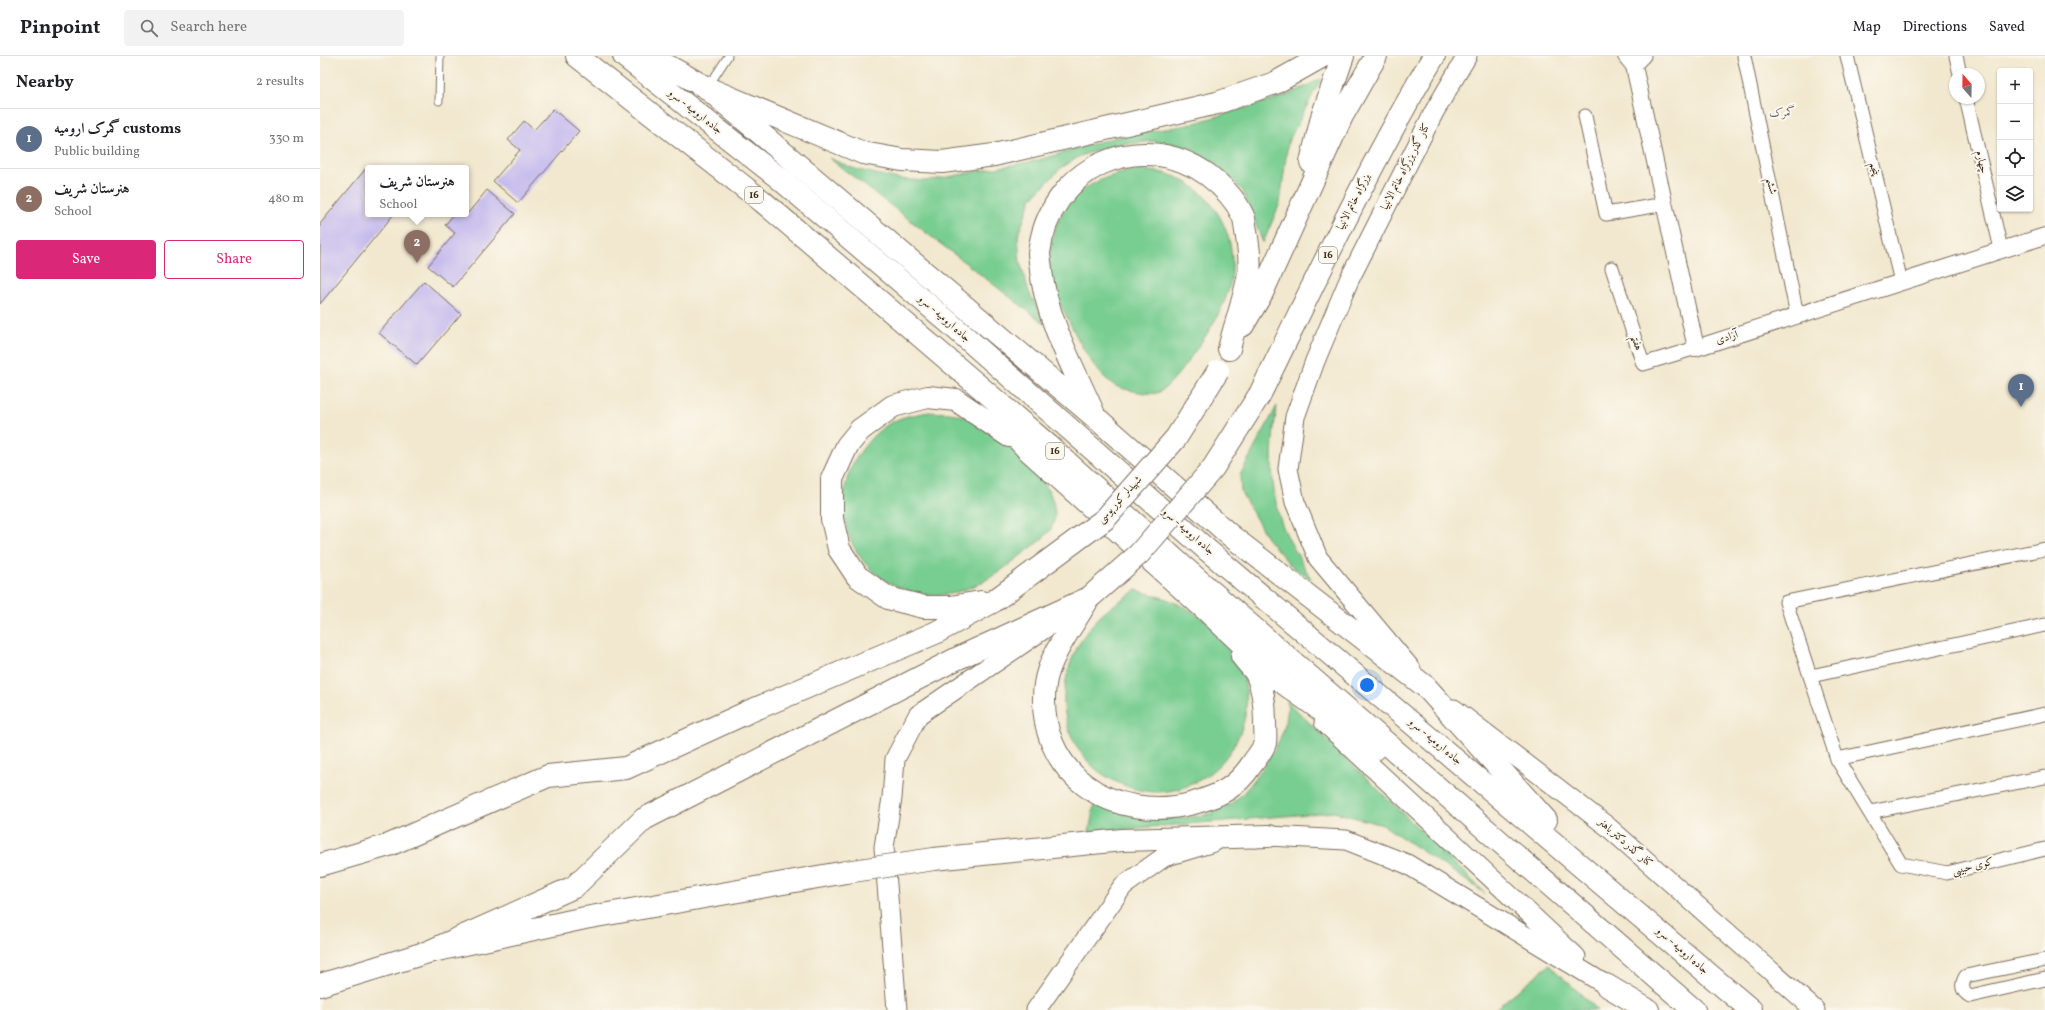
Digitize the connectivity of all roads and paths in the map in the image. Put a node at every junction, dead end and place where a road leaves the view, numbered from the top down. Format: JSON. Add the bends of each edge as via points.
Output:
{"nodes":[{"id":1,"x":440,"y":56,"type":"edge"},
{"id":2,"x":577,"y":56,"type":"edge"},
{"id":3,"x":624,"y":56,"type":"edge"},
{"id":4,"x":650,"y":56,"type":"edge"},
{"id":5,"x":728,"y":56,"type":"edge"},
{"id":6,"x":1323,"y":56,"type":"edge"},
{"id":7,"x":1343,"y":56,"type":"edge"},
{"id":8,"x":1376,"y":56,"type":"edge"},
{"id":9,"x":1434,"y":56,"type":"edge"},
{"id":10,"x":1467,"y":56,"type":"edge"},
{"id":11,"x":1744,"y":56,"type":"edge"},
{"id":12,"x":1847,"y":56,"type":"edge"},
{"id":13,"x":1956,"y":56,"type":"edge"},
{"id":14,"x":1635,"y":59,"type":"edge"},
{"id":15,"x":1959,"y":68,"type":"edge"},
{"id":16,"x":707,"y":88,"type":"junction"},
{"id":17,"x":439,"y":101,"type":"dead end"},
{"id":18,"x":1967,"y":104,"type":"edge"},
{"id":19,"x":1585,"y":116,"type":"dead end"},
{"id":20,"x":1665,"y":204,"type":"junction"},
{"id":21,"x":1298,"y":216,"type":"junction"},
{"id":22,"x":2045,"y":236,"type":"edge"},
{"id":23,"x":2001,"y":249,"type":"junction"},
{"id":24,"x":1612,"y":268,"type":"dead end"},
{"id":25,"x":1901,"y":282,"type":"junction"},
{"id":26,"x":1797,"y":315,"type":"junction"},
{"id":27,"x":926,"y":341,"type":"junction"},
{"id":28,"x":1696,"y":348,"type":"junction"},
{"id":29,"x":1229,"y":349,"type":"junction"},
{"id":30,"x":1095,"y":417,"type":"junction"},
{"id":31,"x":1026,"y":448,"type":"junction"},
{"id":32,"x":2045,"y":549,"type":"edge"},
{"id":33,"x":1089,"y":598,"type":"junction"},
{"id":34,"x":994,"y":600,"type":"junction"},
{"id":35,"x":1206,"y":609,"type":"junction"},
{"id":36,"x":2045,"y":625,"type":"edge"},
{"id":37,"x":1810,"y":676,"type":"junction"},
{"id":38,"x":1282,"y":682,"type":"junction"},
{"id":39,"x":1426,"y":687,"type":"junction"},
{"id":40,"x":2045,"y":714,"type":"edge"},
{"id":41,"x":1837,"y":759,"type":"junction"},
{"id":42,"x":2045,"y":777,"type":"edge"},
{"id":43,"x":1870,"y":812,"type":"junction"},
{"id":44,"x":1269,"y":836,"type":"junction"},
{"id":45,"x":1494,"y":836,"type":"junction"},
{"id":46,"x":2045,"y":849,"type":"edge"},
{"id":47,"x":320,"y":865,"type":"edge"},
{"id":48,"x":1602,"y":882,"type":"junction"},
{"id":49,"x":428,"y":952,"type":"junction"},
{"id":50,"x":2045,"y":960,"type":"edge"},
{"id":51,"x":2045,"y":979,"type":"edge"},
{"id":52,"x":320,"y":985,"type":"edge"},
{"id":53,"x":1606,"y":985,"type":"junction"},
{"id":54,"x":897,"y":1010,"type":"edge"},
{"id":55,"x":1036,"y":1010,"type":"edge"},
{"id":56,"x":1636,"y":1010,"type":"edge"},
{"id":57,"x":1648,"y":1010,"type":"edge"},
{"id":58,"x":1694,"y":1010,"type":"edge"},
{"id":59,"x":1751,"y":1010,"type":"edge"},
{"id":60,"x":1815,"y":1010,"type":"edge"}],
"edges":[{"from":1,"to":17,"type":"lane"},
{"from":2,"to":27,"type":"highway","number":"16","via":[[762,201]]},
{"from":3,"to":48,"type":"highway","name":"جاده ارومیه - سرو","via":[[779,178],[952,325],[1206,549]]},
{"from":4,"to":16,"type":"highway"},
{"from":5,"to":16,"type":"lane"},
{"from":6,"to":16,"type":"highway","via":[[1275,83],[1217,103],[994,155],[942,162],[902,160],[864,153]]},
{"from":7,"to":21,"type":"highway","via":[[1322,117]]},
{"from":8,"to":21,"type":"highway","via":[[1342,116]]},
{"from":9,"to":33,"type":"highway","name":"بزرگراه خاتم الانبیا","number":"16","bridge":true,"via":[[1364,182],[1260,394],[1213,468],[1138,554]]},
{"from":10,"to":39,"type":"main road","name":"کنار گذر بزرگراه خاتم الانبیا","via":[[1434,112],[1349,280],[1295,417],[1288,469],[1294,502],[1318,558]]},
{"from":11,"to":26,"type":"street","name":"ششم"},
{"from":12,"to":25,"type":"street","name":"پنجم"},
{"from":13,"to":15,"type":"street"},
{"from":14,"to":20,"type":"street"},
{"from":16,"to":30,"type":"highway"},
{"from":18,"to":23,"type":"street","name":"چهارم"},
{"from":19,"to":20,"type":"street","via":[[1606,214]]},
{"from":20,"to":28,"type":"street"},
{"from":21,"to":29,"type":"highway","via":[[1262,293]]},
{"from":22,"to":23,"type":"street","name":"آزادی"},
{"from":23,"to":25,"type":"street","name":"آزادی"},
{"from":24,"to":28,"type":"street","name":"هفتم","via":[[1643,364]]},
{"from":25,"to":26,"type":"street","name":"آزادی"},
{"from":26,"to":28,"type":"street","name":"آزادی"},
{"from":27,"to":31,"type":"highway"},
{"from":27,"to":45,"type":"highway","number":"16"},
{"from":29,"to":30,"type":"highway","via":[[1249,265],[1243,216],[1222,186],[1196,167],[1171,156],[1138,153],[1114,158],[1093,167],[1065,190],[1047,222],[1039,254],[1044,290],[1064,347]]},
{"from":29,"to":34,"type":"highway","name":"شهیدلر کور پوسی","bridge":true,"via":[[1176,438],[1105,519]]},
{"from":30,"to":39,"type":"highway","via":[[1231,536]]},
{"from":31,"to":34,"type":"highway","via":[[956,400],[928,397],[893,406],[860,430],[846,446],[832,479],[832,519],[839,549],[857,576],[888,598],[924,607],[950,607]]},
{"from":31,"to":35,"type":"highway"},
{"from":32,"to":37,"type":"street","via":[[1786,602]]},
{"from":33,"to":35,"type":"highway","via":[[1058,648],[1046,683],[1045,710],[1049,734],[1055,753],[1078,781],[1107,799],[1145,809],[1175,808],[1218,796],[1243,777],[1265,744],[1265,708],[1257,675]]},
{"from":33,"to":49,"type":"highway","via":[[956,659],[644,819],[574,887]]},
{"from":33,"to":54,"type":"main road","via":[[918,715],[895,759],[884,847]]},
{"from":34,"to":47,"type":"highway","name":"شهیدلر کور پوسی","via":[[935,633],[748,712],[626,768],[548,776],[389,845]]},
{"from":35,"to":38,"type":"highway"},
{"from":36,"to":37,"type":"street"},
{"from":37,"to":41,"type":"street"},
{"from":38,"to":45,"type":"highway"},
{"from":38,"to":53,"type":"main road"},
{"from":39,"to":48,"type":"highway"},
{"from":39,"to":60,"type":"main road","name":"کنار گذر دکتر باهنر","via":[[1607,826]]},
{"from":40,"to":41,"type":"street"},
{"from":41,"to":43,"type":"street"},
{"from":42,"to":43,"type":"street"},
{"from":43,"to":46,"type":"street","name":"کوی حبیبی","via":[[1901,864],[1947,873]]},
{"from":44,"to":49,"type":"highway","bridge":true,"via":[[1122,840],[957,856],[846,872],[585,918]]},
{"from":44,"to":53,"type":"main road","via":[[1346,840],[1408,864]]},
{"from":44,"to":55,"type":"main road","via":[[1208,843],[1164,857],[1123,886]]},
{"from":45,"to":58,"type":"highway"},
{"from":48,"to":59,"type":"highway","name":"جاده ارومیه - سرو"},
{"from":49,"to":52,"type":"highway"},
{"from":50,"to":51,"type":"street","via":[[1966,976],[1962,988],[1970,996]]},
{"from":53,"to":56,"type":"main road"},
{"from":53,"to":57,"type":"highway"}]}
